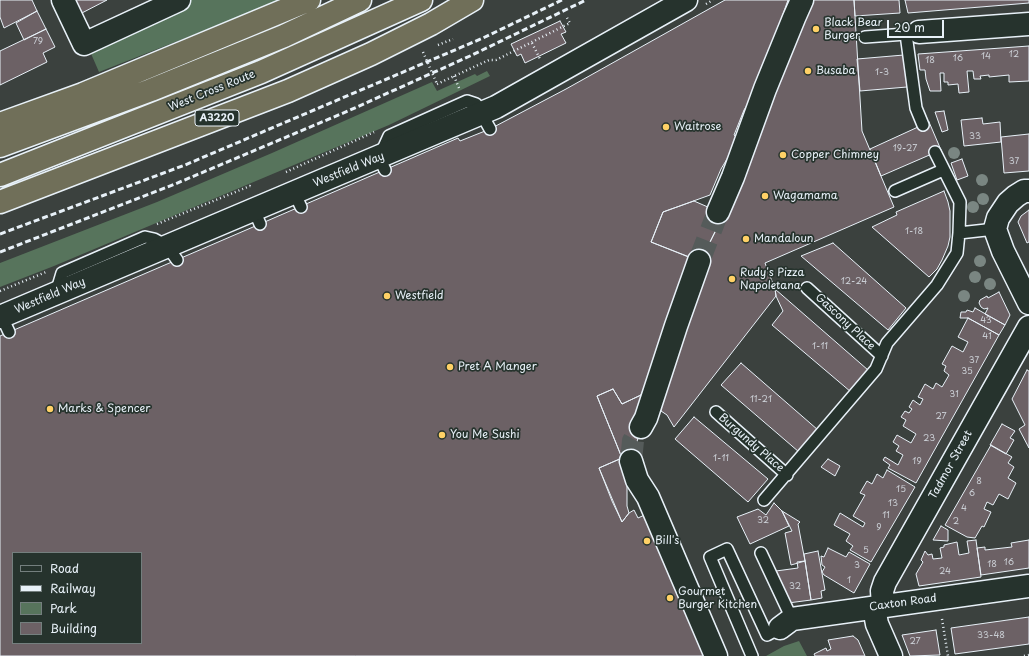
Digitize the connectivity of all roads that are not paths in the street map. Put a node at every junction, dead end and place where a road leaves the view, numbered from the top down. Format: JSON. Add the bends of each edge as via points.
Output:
{"nodes":[{"id":1,"x":63,"y":0,"type":"edge"},
{"id":2,"x":179,"y":0,"type":"edge"},
{"id":3,"x":310,"y":0,"type":"edge"},
{"id":4,"x":360,"y":0,"type":"edge"},
{"id":5,"x":421,"y":0,"type":"edge"},
{"id":6,"x":472,"y":0,"type":"edge"},
{"id":7,"x":686,"y":0,"type":"edge"},
{"id":8,"x":802,"y":0,"type":"edge"},
{"id":9,"x":1029,"y":24,"type":"edge"},
{"id":10,"x":913,"y":33,"type":"junction"},
{"id":11,"x":864,"y":37,"type":"dead end"},
{"id":12,"x":0,"y":124,"type":"edge"},
{"id":13,"x":923,"y":125,"type":"dead end"},
{"id":14,"x":0,"y":146,"type":"edge"},
{"id":15,"x":934,"y":152,"type":"dead end"},
{"id":16,"x":943,"y":170,"type":"junction"},
{"id":17,"x":0,"y":175,"type":"edge"},
{"id":18,"x":895,"y":191,"type":"dead end"},
{"id":19,"x":1029,"y":191,"type":"edge"},
{"id":20,"x":0,"y":202,"type":"edge"},
{"id":21,"x":718,"y":212,"type":"tunnel mouth"},
{"id":22,"x":995,"y":229,"type":"junction"},
{"id":23,"x":959,"y":233,"type":"junction"},
{"id":24,"x":698,"y":261,"type":"tunnel mouth"},
{"id":25,"x":807,"y":288,"type":"dead end"},
{"id":26,"x":1029,"y":302,"type":"edge"},
{"id":27,"x":4,"y":322,"type":"edge"},
{"id":28,"x":1029,"y":327,"type":"edge"},
{"id":29,"x":882,"y":356,"type":"junction"},
{"id":30,"x":716,"y":412,"type":"dead end"},
{"id":31,"x":641,"y":427,"type":"tunnel mouth"},
{"id":32,"x":631,"y":461,"type":"tunnel mouth"},
{"id":33,"x":787,"y":474,"type":"junction"},
{"id":34,"x":764,"y":500,"type":"dead end"},
{"id":35,"x":761,"y":553,"type":"dead end"},
{"id":36,"x":1029,"y":586,"type":"edge"},
{"id":37,"x":879,"y":607,"type":"junction"},
{"id":38,"x":786,"y":623,"type":"junction"},
{"id":39,"x":716,"y":656,"type":"edge"},
{"id":40,"x":752,"y":656,"type":"edge"},
{"id":41,"x":891,"y":656,"type":"edge"}],
"edges":[{"from":1,"to":2,"type":"street","via":[[84,44]]},
{"from":3,"to":12,"type":"highway","via":[[83,94]]},
{"from":4,"to":14,"type":"highway","via":[[284,36],[203,69]]},
{"from":5,"to":17,"type":"highway","name":"West Cross Route","number":"A3220","via":[[261,72]]},
{"from":6,"to":20,"type":"highway","number":"A3220","via":[[371,54],[288,91]]},
{"from":7,"to":27,"type":"street","name":"Westfield Way","via":[[496,107],[486,121],[172,253],[56,294]]},
{"from":8,"to":21,"type":"street"},
{"from":9,"to":10,"type":"street"},
{"from":10,"to":11,"type":"lane"},
{"from":10,"to":13,"type":"lane","via":[[916,108]]},
{"from":15,"to":16,"type":"lane"},
{"from":16,"to":18,"type":"lane"},
{"from":16,"to":23,"type":"lane","via":[[960,202]]},
{"from":19,"to":22,"type":"street","via":[[1024,191],[1008,203],[998,218]]},
{"from":22,"to":23,"type":"lane"},
{"from":22,"to":26,"type":"street","via":[[1003,251]]},
{"from":23,"to":29,"type":"lane","via":[[957,253],[937,285],[887,343]]},
{"from":24,"to":31,"type":"street"},
{"from":25,"to":29,"type":"lane","name":"Gascony Place"},
{"from":28,"to":37,"type":"street","name":"Tadmor Street","via":[[886,582]]},
{"from":29,"to":33,"type":"lane","via":[[876,369]]},
{"from":30,"to":33,"type":"lane","name":"Burgundy Place"},
{"from":32,"to":39,"type":"street","via":[[637,480],[648,497]]},
{"from":33,"to":34,"type":"lane"},
{"from":35,"to":38,"type":"lane"},
{"from":36,"to":37,"type":"street","name":"Caxton Road"},
{"from":37,"to":38,"type":"street","name":"Caxton Road"},
{"from":37,"to":41,"type":"street","name":"Tadmor Street","via":[[876,624]]},
{"from":38,"to":40,"type":"lane","via":[[767,635],[727,549],[710,557]]}]}
